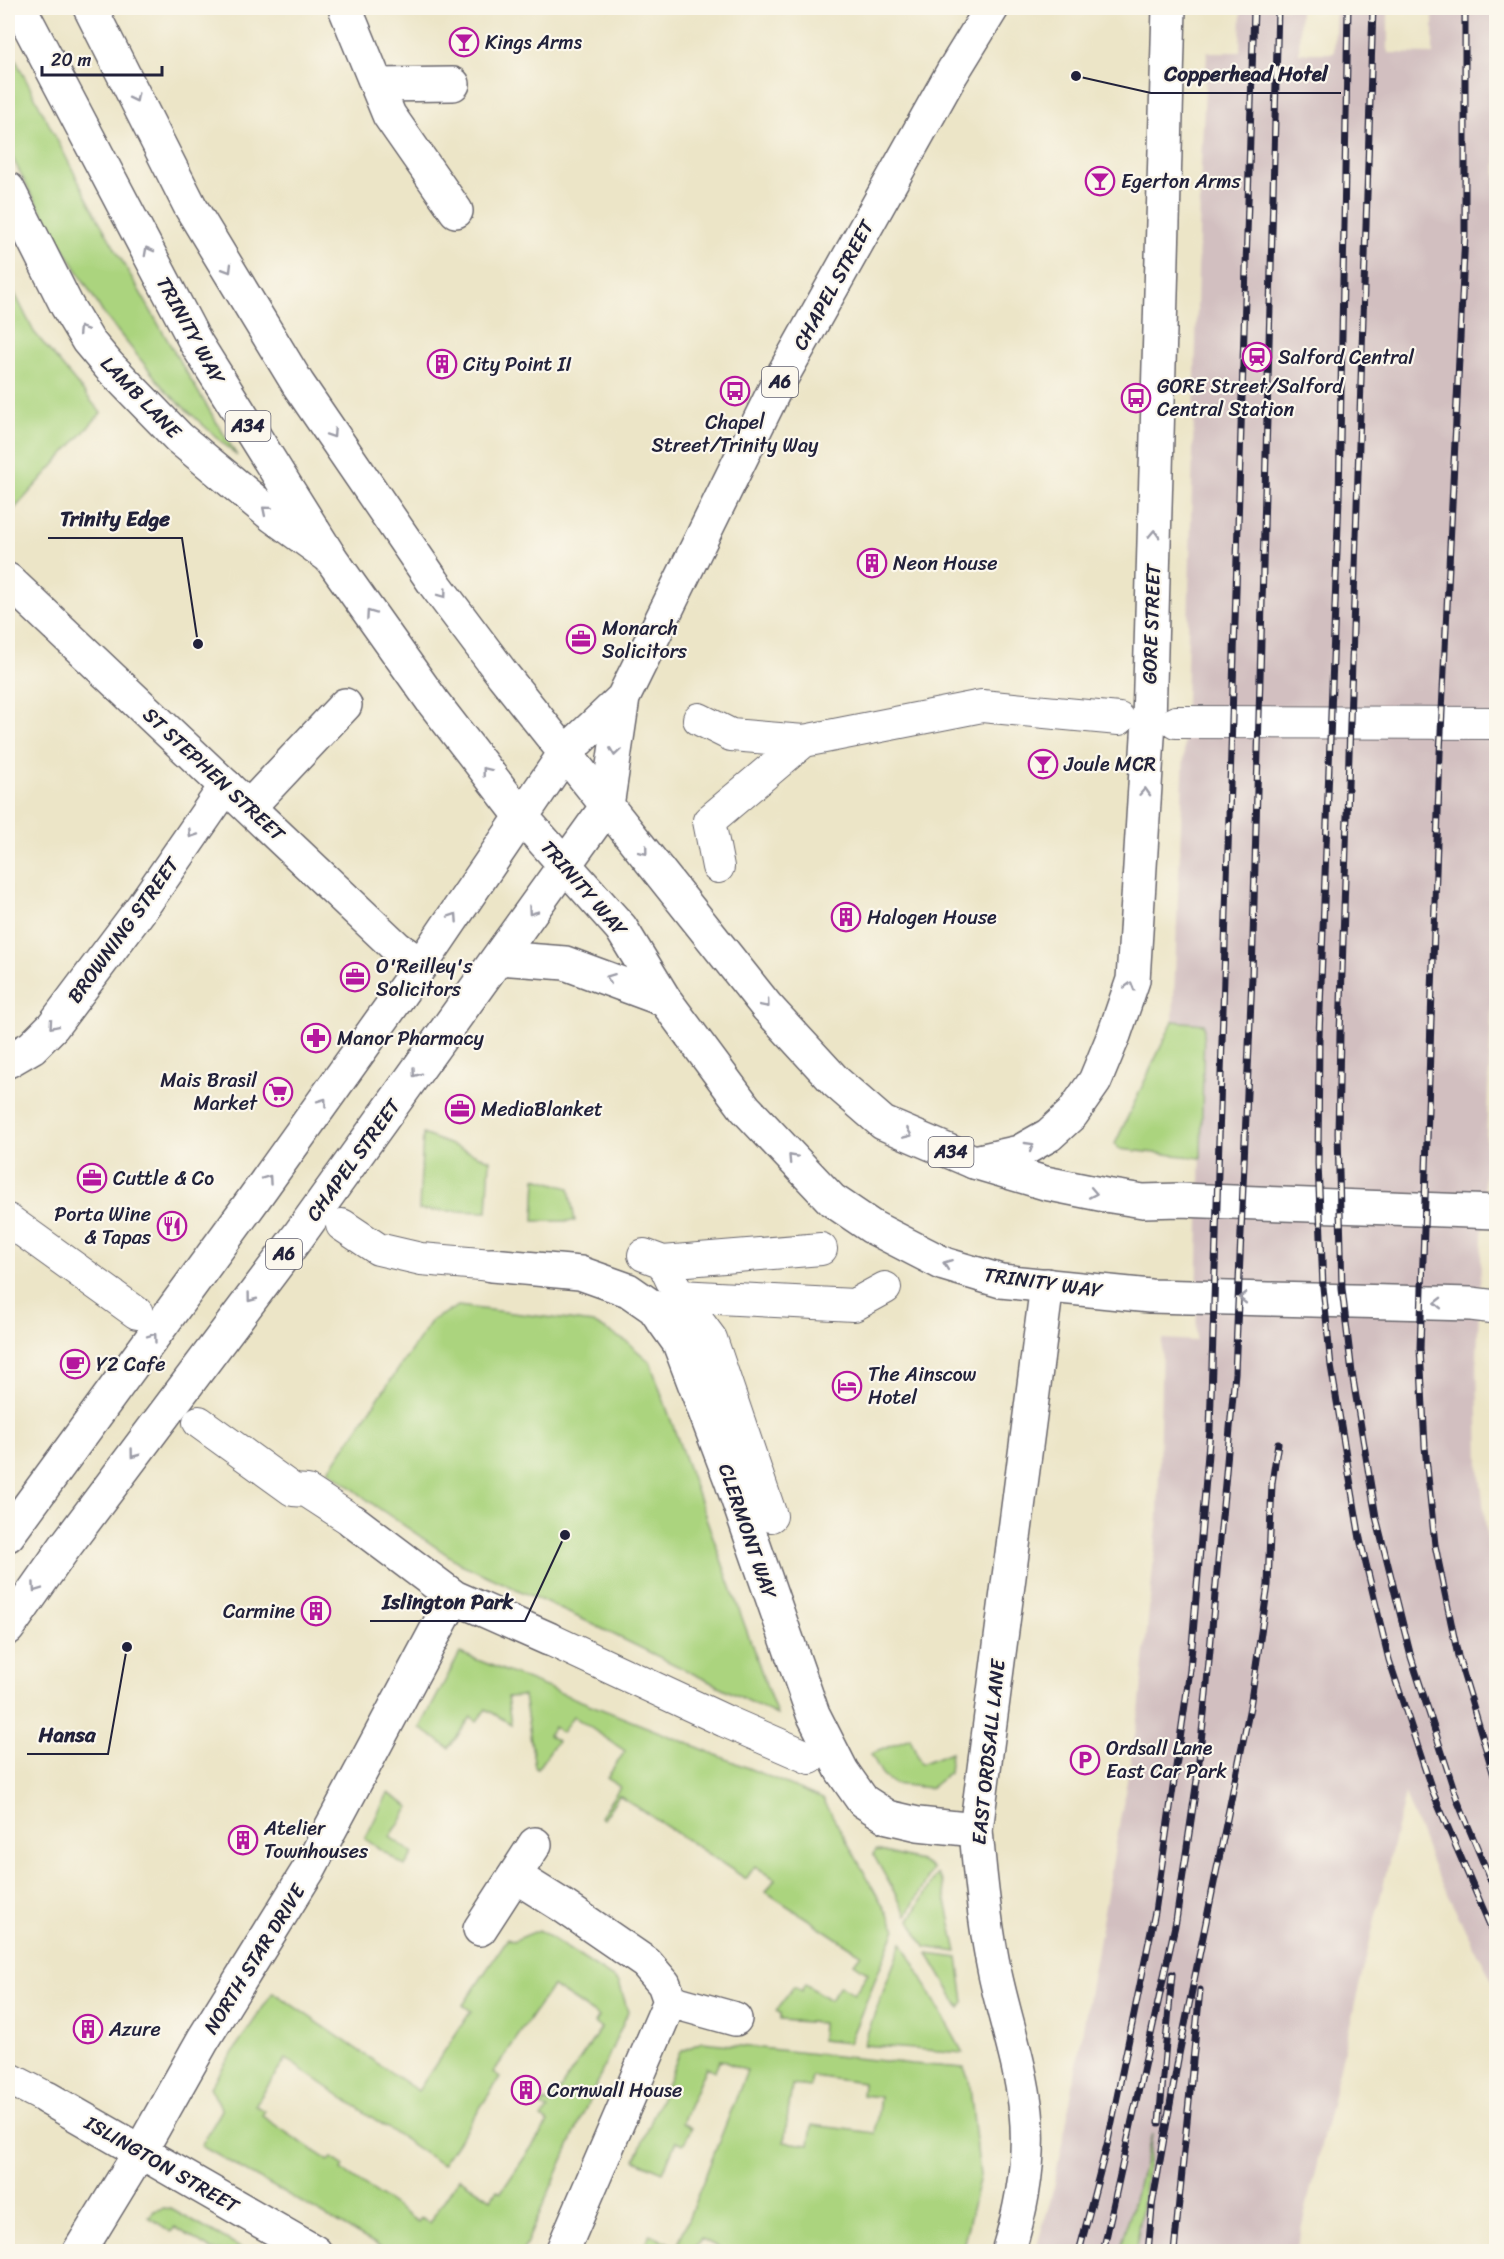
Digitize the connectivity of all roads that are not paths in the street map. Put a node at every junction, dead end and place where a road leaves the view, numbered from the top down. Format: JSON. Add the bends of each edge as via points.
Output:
{"nodes":[{"id":1,"x":20,"y":8,"type":"edge"},
{"id":2,"x":90,"y":8,"type":"edge"},
{"id":3,"x":345,"y":8,"type":"edge"},
{"id":4,"x":992,"y":8,"type":"edge"},
{"id":5,"x":1169,"y":8,"type":"edge"},
{"id":6,"x":453,"y":84,"type":"dead end"},
{"id":7,"x":377,"y":85,"type":"junction"},
{"id":8,"x":8,"y":189,"type":"edge"},
{"id":9,"x":456,"y":211,"type":"dead end"},
{"id":10,"x":330,"y":557,"type":"junction"},
{"id":11,"x":8,"y":580,"type":"edge"},
{"id":12,"x":623,"y":698,"type":"junction"},
{"id":13,"x":345,"y":705,"type":"dead end"},
{"id":14,"x":699,"y":719,"type":"dead end"},
{"id":15,"x":1119,"y":719,"type":"dead end"},
{"id":16,"x":1176,"y":722,"type":"dead end"},
{"id":17,"x":1497,"y":723,"type":"edge"},
{"id":18,"x":804,"y":741,"type":"junction"},
{"id":19,"x":564,"y":753,"type":"junction"},
{"id":20,"x":238,"y":796,"type":"junction"},
{"id":21,"x":607,"y":806,"type":"junction"},
{"id":22,"x":522,"y":817,"type":"junction"},
{"id":23,"x":564,"y":865,"type":"junction"},
{"id":24,"x":718,"y":867,"type":"dead end"},
{"id":25,"x":500,"y":958,"type":"junction"},
{"id":26,"x":421,"y":965,"type":"junction"},
{"id":27,"x":664,"y":1000,"type":"junction"},
{"id":28,"x":8,"y":1062,"type":"edge"},
{"id":29,"x":974,"y":1162,"type":"junction"},
{"id":30,"x":1497,"y":1212,"type":"edge"},
{"id":31,"x":8,"y":1220,"type":"edge"},
{"id":32,"x":342,"y":1225,"type":"dead end"},
{"id":33,"x":821,"y":1250,"type":"dead end"},
{"id":34,"x":492,"y":1265,"type":"joint"},
{"id":35,"x":1047,"y":1285,"type":"junction"},
{"id":36,"x":885,"y":1288,"type":"dead end"},
{"id":37,"x":679,"y":1296,"type":"junction"},
{"id":38,"x":1497,"y":1307,"type":"edge"},
{"id":39,"x":137,"y":1312,"type":"dead end"},
{"id":40,"x":199,"y":1422,"type":"dead end"},
{"id":41,"x":771,"y":1516,"type":"dead end"},
{"id":42,"x":13,"y":1517,"type":"edge"},
{"id":43,"x":353,"y":1521,"type":"joint"},
{"id":44,"x":454,"y":1598,"type":"junction"},
{"id":45,"x":8,"y":1628,"type":"edge"},
{"id":46,"x":549,"y":1639,"type":"joint"},
{"id":47,"x":810,"y":1758,"type":"dead end"},
{"id":48,"x":976,"y":1830,"type":"junction"},
{"id":49,"x":535,"y":1844,"type":"dead end"},
{"id":50,"x":515,"y":1876,"type":"junction"},
{"id":51,"x":480,"y":1929,"type":"dead end"},
{"id":52,"x":669,"y":2001,"type":"junction"},
{"id":53,"x":735,"y":2019,"type":"dead end"},
{"id":54,"x":8,"y":2078,"type":"edge"},
{"id":55,"x":46,"y":2098,"type":"joint"},
{"id":56,"x":140,"y":2151,"type":"junction"},
{"id":57,"x":79,"y":2252,"type":"edge"},
{"id":58,"x":315,"y":2252,"type":"edge"},
{"id":59,"x":562,"y":2252,"type":"edge"},
{"id":60,"x":1008,"y":2252,"type":"edge"}],
"edges":[{"from":10,"to":1,"type":"main road","name":"TRINITY WAY","number":"A34","one_way":true,"via":[[196,343]]},
{"from":2,"to":19,"type":"main road","number":"A34","one_way":true,"via":[[190,206],[298,384],[434,583]]},
{"from":3,"to":7,"type":"main road"},
{"from":4,"to":12,"type":"main road","name":"CHAPEL STREET","number":"A6","via":[[774,391]]},
{"from":29,"to":5,"type":"main road","name":"GORE STREET","one_way":true,"via":[[1018,1152],[1049,1135],[1072,1114],[1095,1081],[1133,980],[1149,722]]},
{"from":6,"to":7,"type":"main road"},
{"from":7,"to":9,"type":"main road","via":[[389,115]]},
{"from":10,"to":8,"type":"main road","name":"LAMB LANE","one_way":true,"via":[[273,516],[179,438],[109,366],[67,306]]},
{"from":22,"to":10,"type":"main road","name":"TRINITY WAY","number":"A34","one_way":true,"via":[[433,702]]},
{"from":11,"to":20,"type":"main road","name":"ST STEPHEN STREET"},
{"from":12,"to":19,"type":"main road","name":"CHAPEL STREET","number":"A6"},
{"from":12,"to":21,"type":"main road","name":"CHAPEL STREET","number":"A6","one_way":true},
{"from":13,"to":20,"type":"main road","name":"BROWNING STREET"},
{"from":14,"to":18,"type":"street","via":[[731,735]]},
{"from":15,"to":18,"type":"street","via":[[982,706]]},
{"from":16,"to":17,"type":"street"},
{"from":18,"to":24,"type":"street","via":[[709,821]]},
{"from":19,"to":21,"type":"main road","number":"A34"},
{"from":19,"to":22,"type":"main road","name":"CHAPEL STREET","number":"A6"},
{"from":20,"to":26,"type":"main road","name":"ST STEPHEN STREET","via":[[397,948]]},
{"from":20,"to":28,"type":"main road","name":"BROWNING STREET","one_way":true,"via":[[143,906],[53,1026],[32,1047]]},
{"from":21,"to":23,"type":"main road","name":"CHAPEL STREET","number":"A6"},
{"from":21,"to":29,"type":"main road","number":"A34","one_way":true,"via":[[767,1007],[836,1082],[883,1123]]},
{"from":22,"to":23,"type":"main road","name":"TRINITY WAY","number":"A34"},
{"from":26,"to":22,"type":"main road","name":"CHAPEL STREET","number":"A6","one_way":true},
{"from":23,"to":25,"type":"main road","name":"CHAPEL STREET","number":"A6","one_way":true},
{"from":23,"to":27,"type":"main road","name":"TRINITY WAY","number":"A34","via":[[621,928]]},
{"from":27,"to":25,"type":"main road","one_way":true,"via":[[565,963]]},
{"from":25,"to":45,"type":"main road","name":"CHAPEL STREET","number":"A6","one_way":true,"via":[[299,1235],[63,1548]]},
{"from":42,"to":26,"type":"main road","name":"CHAPEL STREET","number":"A6","one_way":true,"via":[[254,1200]]},
{"from":35,"to":27,"type":"main road","name":"TRINITY WAY","number":"A34","one_way":true,"via":[[1001,1281],[944,1264],[872,1227],[832,1200],[745,1108]]},
{"from":29,"to":30,"type":"main road","number":"A34","one_way":true,"via":[[1045,1183],[1143,1201]]},
{"from":31,"to":39,"type":"street"},
{"from":32,"to":34,"type":"street","via":[[378,1249],[421,1259]]},
{"from":33,"to":37,"type":"street","via":[[653,1258]]},
{"from":34,"to":48,"type":"main road","name":"CLERMONT WAY","via":[[580,1273],[622,1287],[654,1308],[679,1343],[813,1714],[842,1771],[863,1801],[888,1817]]},
{"from":38,"to":35,"type":"main road","name":"TRINITY WAY","number":"A34","one_way":true,"via":[[1150,1296]]},
{"from":35,"to":48,"type":"main road","name":"EAST ORDSALL LANE"},
{"from":36,"to":37,"type":"street","via":[[854,1305]]},
{"from":37,"to":41,"type":"street","via":[[711,1339]]},
{"from":40,"to":43,"type":"street","via":[[293,1490],[307,1491]]},
{"from":43,"to":44,"type":"main road"},
{"from":44,"to":46,"type":"main road"},
{"from":44,"to":56,"type":"main road","name":"NORTH STAR DRIVE","via":[[309,1869],[203,2040]]},
{"from":46,"to":47,"type":"street"},
{"from":48,"to":60,"type":"main road","name":"EAST ORDSALL LANE","via":[[981,1897],[1026,2112],[1025,2182]]},
{"from":49,"to":50,"type":"main road"},
{"from":50,"to":51,"type":"main road"},
{"from":50,"to":52,"type":"main road","via":[[646,1963],[664,1983]]},
{"from":52,"to":53,"type":"main road"},
{"from":52,"to":59,"type":"main road"},
{"from":54,"to":55,"type":"street","name":"ISLINGTON STREET"},
{"from":55,"to":56,"type":"main road","name":"ISLINGTON STREET"},
{"from":56,"to":57,"type":"main road","name":"NORTH STAR DRIVE"},
{"from":56,"to":58,"type":"main road","name":"ISLINGTON STREET"}]}
